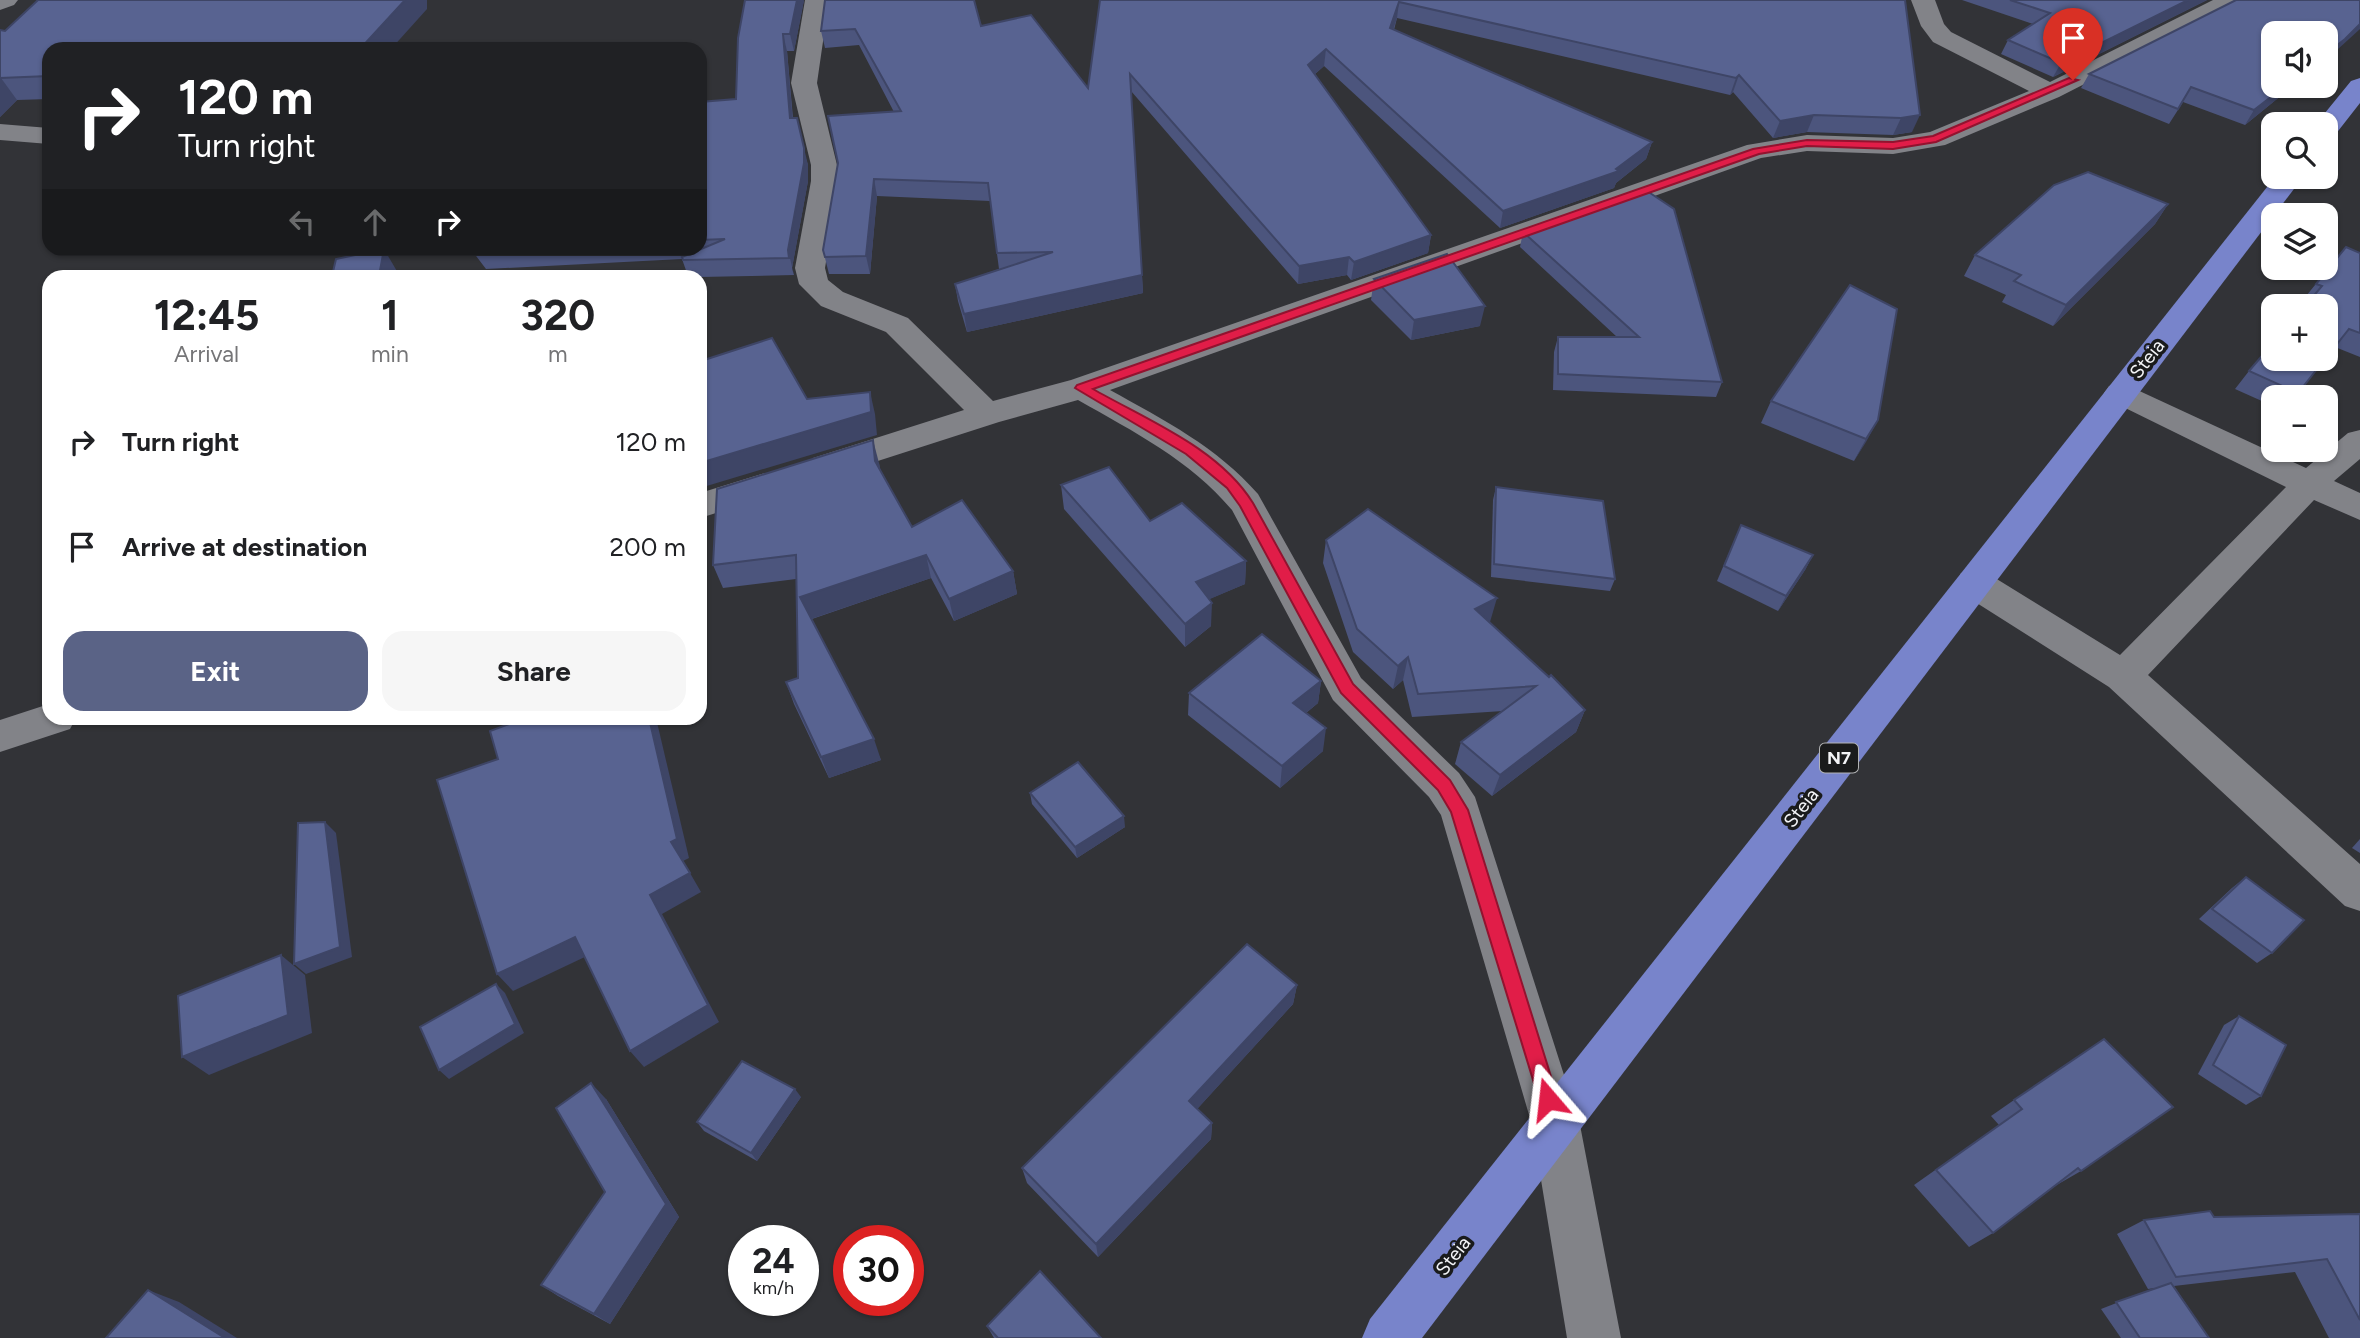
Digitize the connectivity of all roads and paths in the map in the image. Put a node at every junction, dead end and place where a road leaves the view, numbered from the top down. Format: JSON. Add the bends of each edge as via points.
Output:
{"nodes":[{"id":1,"x":6,"y":0,"type":"edge"},
{"id":2,"x":817,"y":0,"type":"edge"},
{"id":3,"x":1923,"y":0,"type":"edge"},
{"id":4,"x":2231,"y":0,"type":"edge"},
{"id":5,"x":0,"y":3,"type":"edge"},
{"id":6,"x":2360,"y":86,"type":"edge"},
{"id":7,"x":2050,"y":92,"type":"junction"},
{"id":8,"x":2338,"y":114,"type":"edge"},
{"id":9,"x":0,"y":132,"type":"edge"},
{"id":10,"x":42,"y":135,"type":"edge"},
{"id":11,"x":2280,"y":189,"type":"edge"},
{"id":12,"x":1082,"y":388,"type":"junction"},
{"id":13,"x":2120,"y":393,"type":"junction"},
{"id":14,"x":988,"y":414,"type":"junction"},
{"id":15,"x":2360,"y":441,"type":"edge"},
{"id":16,"x":2309,"y":484,"type":"junction"},
{"id":17,"x":707,"y":504,"type":"edge"},
{"id":18,"x":2360,"y":508,"type":"edge"},
{"id":19,"x":1974,"y":583,"type":"junction"},
{"id":20,"x":2123,"y":676,"type":"junction"},
{"id":21,"x":42,"y":722,"type":"edge"},
{"id":22,"x":0,"y":736,"type":"edge"},
{"id":23,"x":2360,"y":891,"type":"edge"},
{"id":24,"x":1556,"y":1125,"type":"junction"},
{"id":25,"x":1388,"y":1338,"type":"edge"},
{"id":26,"x":1594,"y":1338,"type":"edge"}],
"edges":[{"from":1,"to":5,"type":"street"},
{"from":2,"to":14,"type":"street","via":[[804,83],[825,181],[810,268],[814,284],[832,299],[897,325]]},
{"from":3,"to":7,"type":"street","via":[[1942,37]]},
{"from":4,"to":7,"type":"street"},
{"from":6,"to":8,"type":"main road"},
{"from":7,"to":12,"type":"street","via":[[1936,139],[1893,146],[1807,143],[1756,151]]},
{"from":9,"to":10,"type":"street"},
{"from":11,"to":13,"type":"main road","name":"Steia","number":"N7"},
{"from":12,"to":14,"type":"street"},
{"from":12,"to":24,"type":"street","via":[[1191,451],[1232,485],[1347,689],[1444,785],[1460,810]]},
{"from":13,"to":16,"type":"street"},
{"from":13,"to":19,"type":"main road","name":"Steia","number":"N7"},
{"from":14,"to":17,"type":"street"},
{"from":15,"to":16,"type":"street"},
{"from":16,"to":18,"type":"street"},
{"from":16,"to":20,"type":"street"},
{"from":19,"to":20,"type":"street"},
{"from":19,"to":24,"type":"main road","name":"Steia","number":"N7"},
{"from":20,"to":23,"type":"street"},
{"from":21,"to":22,"type":"street"},
{"from":24,"to":25,"type":"main road","name":"Steia","number":"N7"},
{"from":24,"to":26,"type":"street"}]}
